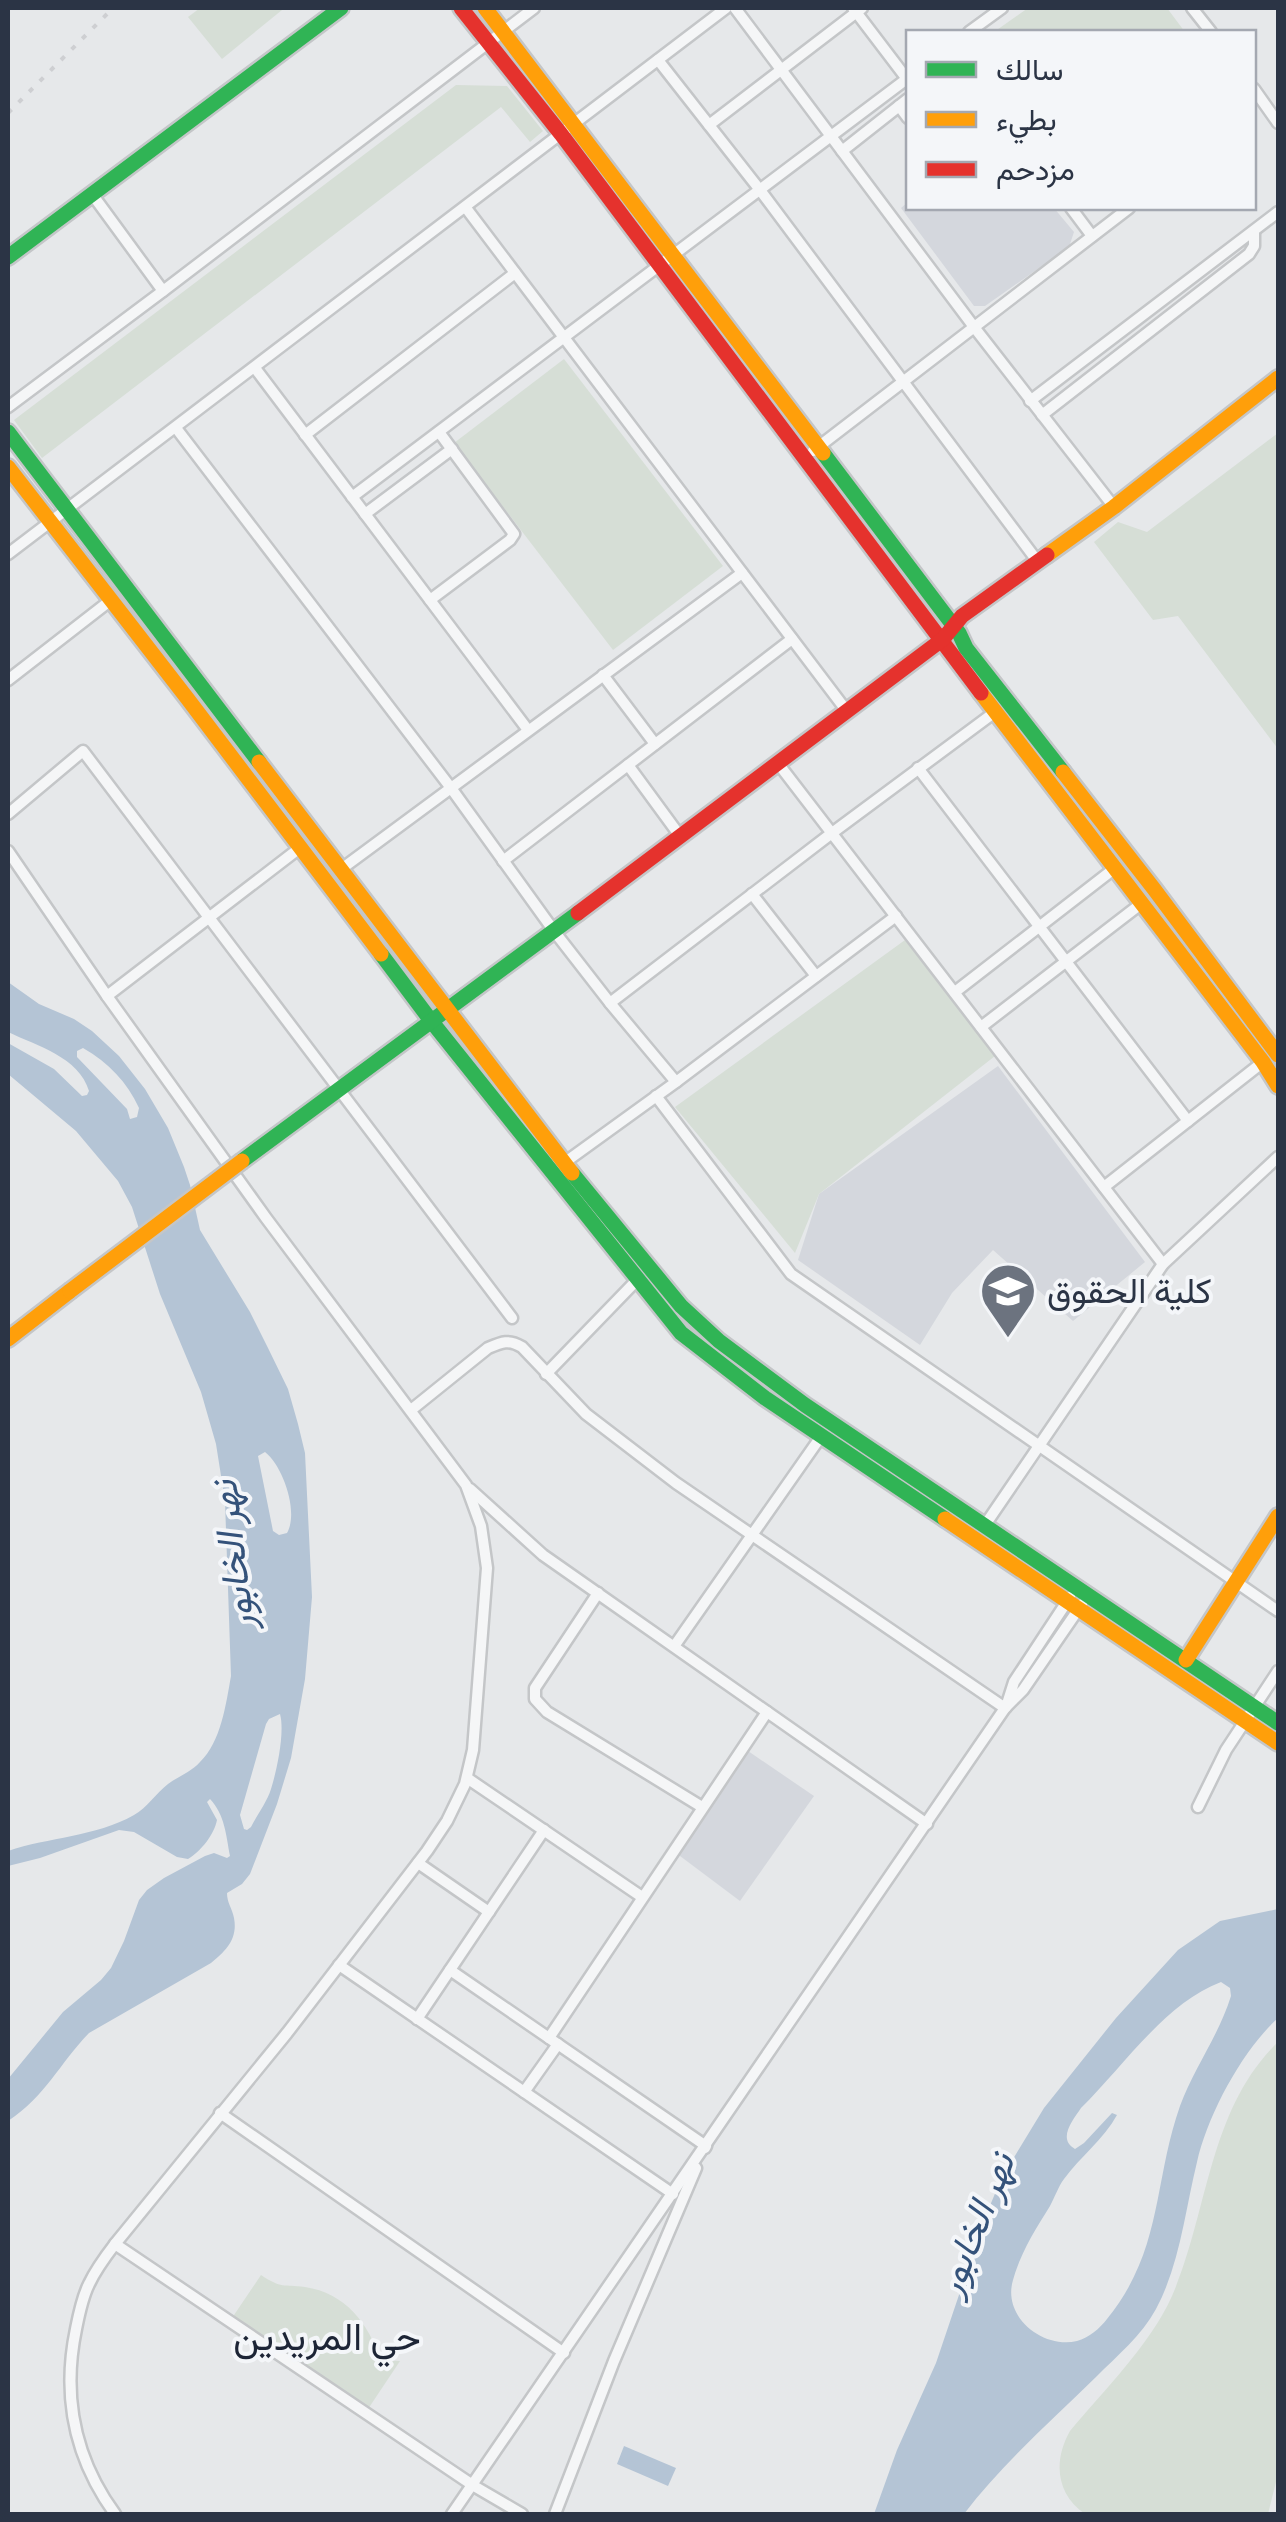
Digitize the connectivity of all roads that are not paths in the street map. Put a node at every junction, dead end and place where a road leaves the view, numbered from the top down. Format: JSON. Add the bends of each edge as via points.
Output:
{"nodes":[{"id":1,"x":341,"y":8,"type":"edge"},
{"id":2,"x":461,"y":8,"type":"edge"},
{"id":3,"x":485,"y":8,"type":"edge"},
{"id":4,"x":534,"y":8,"type":"edge"},
{"id":5,"x":726,"y":8,"type":"edge"},
{"id":6,"x":734,"y":8,"type":"edge"},
{"id":7,"x":1002,"y":8,"type":"edge"},
{"id":8,"x":1192,"y":8,"type":"edge"},
{"id":9,"x":857,"y":9,"type":"edge"},
{"id":10,"x":972,"y":30,"type":"edge"},
{"id":11,"x":1209,"y":30,"type":"edge"},
{"id":12,"x":503,"y":31,"type":"junction"},
{"id":13,"x":488,"y":41,"type":"junction"},
{"id":14,"x":658,"y":60,"type":"junction"},
{"id":15,"x":781,"y":69,"type":"junction"},
{"id":16,"x":906,"y":75,"type":"edge"},
{"id":17,"x":906,"y":80,"type":"edge"},
{"id":18,"x":1256,"y":92,"type":"edge"},
{"id":19,"x":904,"y":102,"type":"edge"},
{"id":20,"x":1264,"y":104,"type":"junction"},
{"id":21,"x":1256,"y":110,"type":"edge"},
{"id":22,"x":1278,"y":123,"type":"edge"},
{"id":23,"x":708,"y":125,"type":"junction"},
{"id":24,"x":568,"y":129,"type":"junction"},
{"id":25,"x":831,"y":136,"type":"junction"},
{"id":26,"x":842,"y":151,"type":"junction"},
{"id":27,"x":760,"y":190,"type":"junction"},
{"id":28,"x":92,"y":194,"type":"junction"},
{"id":29,"x":466,"y":208,"type":"junction"},
{"id":30,"x":1072,"y":210,"type":"edge"},
{"id":31,"x":1126,"y":210,"type":"edge"},
{"id":32,"x":1278,"y":212,"type":"edge"},
{"id":33,"x":1254,"y":232,"type":"junction"},
{"id":34,"x":1092,"y":236,"type":"junction"},
{"id":35,"x":8,"y":257,"type":"edge"},
{"id":36,"x":667,"y":260,"type":"junction"},
{"id":37,"x":515,"y":274,"type":"junction"},
{"id":38,"x":163,"y":291,"type":"junction"},
{"id":39,"x":974,"y":327,"type":"junction"},
{"id":40,"x":564,"y":338,"type":"junction"},
{"id":41,"x":254,"y":368,"type":"junction"},
{"id":42,"x":1278,"y":378,"type":"edge"},
{"id":43,"x":903,"y":382,"type":"junction"},
{"id":44,"x":1030,"y":400,"type":"junction"},
{"id":45,"x":8,"y":407,"type":"edge"},
{"id":46,"x":1042,"y":415,"type":"junction"},
{"id":47,"x":176,"y":428,"type":"junction"},
{"id":48,"x":8,"y":432,"type":"edge"},
{"id":49,"x":439,"y":432,"type":"junction"},
{"id":50,"x":304,"y":434,"type":"junction"},
{"id":51,"x":452,"y":449,"type":"junction"},
{"id":52,"x":812,"y":452,"type":"junction"},
{"id":53,"x":8,"y":467,"type":"edge"},
{"id":54,"x":352,"y":498,"type":"junction"},
{"id":55,"x":1114,"y":507,"type":"junction"},
{"id":56,"x":66,"y":509,"type":"junction"},
{"id":57,"x":365,"y":514,"type":"junction"},
{"id":58,"x":49,"y":521,"type":"junction"},
{"id":59,"x":8,"y":554,"type":"edge"},
{"id":60,"x":1038,"y":562,"type":"junction"},
{"id":61,"x":742,"y":573,"type":"junction"},
{"id":62,"x":111,"y":600,"type":"junction"},
{"id":63,"x":430,"y":600,"type":"junction"},
{"id":64,"x":948,"y":632,"type":"junction"},
{"id":65,"x":792,"y":639,"type":"junction"},
{"id":66,"x":603,"y":675,"type":"junction"},
{"id":67,"x":8,"y":680,"type":"edge"},
{"id":68,"x":846,"y":710,"type":"junction"},
{"id":69,"x":995,"y":712,"type":"junction"},
{"id":70,"x":528,"y":730,"type":"junction"},
{"id":71,"x":655,"y":744,"type":"junction"},
{"id":72,"x":778,"y":762,"type":"junction"},
{"id":73,"x":628,"y":764,"type":"junction"},
{"id":74,"x":918,"y":768,"type":"junction"},
{"id":75,"x":451,"y":788,"type":"junction"},
{"id":76,"x":8,"y":814,"type":"edge"},
{"id":77,"x":832,"y":833,"type":"junction"},
{"id":78,"x":680,"y":836,"type":"junction"},
{"id":79,"x":301,"y":848,"type":"junction"},
{"id":80,"x":8,"y":851,"type":"edge"},
{"id":81,"x":503,"y":861,"type":"junction"},
{"id":82,"x":1115,"y":868,"type":"junction"},
{"id":83,"x":340,"y":870,"type":"junction"},
{"id":84,"x":752,"y":894,"type":"junction"},
{"id":85,"x":1142,"y":904,"type":"junction"},
{"id":86,"x":896,"y":916,"type":"junction"},
{"id":87,"x":210,"y":917,"type":"junction"},
{"id":88,"x":1039,"y":926,"type":"junction"},
{"id":89,"x":554,"y":931,"type":"junction"},
{"id":90,"x":1066,"y":962,"type":"junction"},
{"id":91,"x":816,"y":976,"type":"junction"},
{"id":92,"x":954,"y":992,"type":"junction"},
{"id":93,"x":107,"y":996,"type":"junction"},
{"id":94,"x":610,"y":1003,"type":"junction"},
{"id":95,"x":446,"y":1010,"type":"junction"},
{"id":96,"x":432,"y":1022,"type":"junction"},
{"id":97,"x":981,"y":1027,"type":"junction"},
{"id":98,"x":1274,"y":1055,"type":"edge"},
{"id":99,"x":676,"y":1082,"type":"junction"},
{"id":100,"x":1278,"y":1086,"type":"edge"},
{"id":101,"x":341,"y":1090,"type":"junction"},
{"id":102,"x":656,"y":1096,"type":"junction"},
{"id":103,"x":1188,"y":1121,"type":"junction"},
{"id":104,"x":1278,"y":1157,"type":"edge"},
{"id":105,"x":558,"y":1168,"type":"junction"},
{"id":106,"x":1104,"y":1187,"type":"junction"},
{"id":107,"x":1164,"y":1264,"type":"junction"},
{"id":108,"x":637,"y":1280,"type":"junction"},
{"id":109,"x":512,"y":1318,"type":"dead end"},
{"id":110,"x":8,"y":1339,"type":"edge"},
{"id":111,"x":546,"y":1374,"type":"junction"},
{"id":112,"x":411,"y":1410,"type":"junction"},
{"id":113,"x":822,"y":1435,"type":"junction"},
{"id":114,"x":1038,"y":1446,"type":"junction"},
{"id":115,"x":466,"y":1486,"type":"junction"},
{"id":116,"x":1278,"y":1516,"type":"edge"},
{"id":117,"x":986,"y":1525,"type":"junction"},
{"id":118,"x":753,"y":1536,"type":"junction"},
{"id":119,"x":1236,"y":1583,"type":"junction"},
{"id":120,"x":1083,"y":1591,"type":"junction"},
{"id":121,"x":598,"y":1593,"type":"junction"},
{"id":122,"x":1072,"y":1607,"type":"junction"},
{"id":123,"x":1278,"y":1611,"type":"edge"},
{"id":124,"x":675,"y":1645,"type":"junction"},
{"id":125,"x":1186,"y":1660,"type":"junction"},
{"id":126,"x":1278,"y":1670,"type":"edge"},
{"id":127,"x":1005,"y":1708,"type":"junction"},
{"id":128,"x":767,"y":1712,"type":"junction"},
{"id":129,"x":1249,"y":1714,"type":"junction"},
{"id":130,"x":1278,"y":1723,"type":"edge"},
{"id":131,"x":1278,"y":1743,"type":"edge"},
{"id":132,"x":467,"y":1778,"type":"junction"},
{"id":133,"x":702,"y":1806,"type":"junction"},
{"id":134,"x":1198,"y":1807,"type":"dead end"},
{"id":135,"x":927,"y":1824,"type":"junction"},
{"id":136,"x":544,"y":1830,"type":"junction"},
{"id":137,"x":418,"y":1863,"type":"junction"},
{"id":138,"x":642,"y":1896,"type":"junction"},
{"id":139,"x":489,"y":1912,"type":"junction"},
{"id":140,"x":339,"y":1965,"type":"junction"},
{"id":141,"x":450,"y":1970,"type":"junction"},
{"id":142,"x":418,"y":2020,"type":"junction"},
{"id":143,"x":553,"y":2041,"type":"junction"},
{"id":144,"x":524,"y":2092,"type":"junction"},
{"id":145,"x":220,"y":2113,"type":"junction"},
{"id":146,"x":706,"y":2146,"type":"junction"},
{"id":147,"x":673,"y":2194,"type":"junction"},
{"id":148,"x":114,"y":2244,"type":"junction"},
{"id":149,"x":564,"y":2353,"type":"junction"},
{"id":150,"x":474,"y":2486,"type":"junction"},
{"id":151,"x":115,"y":2514,"type":"edge"},
{"id":152,"x":452,"y":2514,"type":"edge"},
{"id":153,"x":522,"y":2514,"type":"edge"},
{"id":154,"x":556,"y":2514,"type":"edge"}],
"edges":[{"from":1,"to":28,"type":"street"},
{"from":2,"to":13,"type":"street"},
{"from":3,"to":12,"type":"street"},
{"from":4,"to":12,"type":"street"},
{"from":5,"to":14,"type":"street"},
{"from":6,"to":15,"type":"street"},
{"from":7,"to":10,"type":"street"},
{"from":8,"to":11,"type":"street"},
{"from":9,"to":15,"type":"street"},
{"from":9,"to":16,"type":"street"},
{"from":12,"to":13,"type":"street"},
{"from":12,"to":24,"type":"street"},
{"from":13,"to":24,"type":"street"},
{"from":13,"to":38,"type":"street"},
{"from":14,"to":23,"type":"street"},
{"from":14,"to":24,"type":"street"},
{"from":15,"to":23,"type":"street"},
{"from":15,"to":25,"type":"street"},
{"from":17,"to":25,"type":"street"},
{"from":18,"to":20,"type":"street"},
{"from":19,"to":26,"type":"street"},
{"from":20,"to":21,"type":"street"},
{"from":20,"to":22,"type":"street"},
{"from":23,"to":27,"type":"street"},
{"from":24,"to":29,"type":"street"},
{"from":24,"to":36,"type":"street"},
{"from":25,"to":26,"type":"street"},
{"from":25,"to":27,"type":"street"},
{"from":26,"to":39,"type":"street"},
{"from":27,"to":36,"type":"street"},
{"from":27,"to":43,"type":"street"},
{"from":28,"to":35,"type":"street"},
{"from":28,"to":38,"type":"street"},
{"from":29,"to":37,"type":"street"},
{"from":29,"to":41,"type":"street"},
{"from":30,"to":34,"type":"street"},
{"from":31,"to":34,"type":"street"},
{"from":32,"to":33,"type":"street"},
{"from":33,"to":44,"type":"street"},
{"from":33,"to":46,"type":"street","via":[[1249,254]]},
{"from":34,"to":39,"type":"street"},
{"from":36,"to":40,"type":"street"},
{"from":36,"to":52,"type":"street"},
{"from":37,"to":40,"type":"street"},
{"from":37,"to":50,"type":"street"},
{"from":38,"to":45,"type":"street"},
{"from":39,"to":43,"type":"street"},
{"from":39,"to":44,"type":"street"},
{"from":40,"to":49,"type":"street"},
{"from":40,"to":61,"type":"street"},
{"from":41,"to":47,"type":"street"},
{"from":41,"to":50,"type":"street"},
{"from":42,"to":55,"type":"street"},
{"from":43,"to":52,"type":"street"},
{"from":43,"to":60,"type":"street"},
{"from":44,"to":46,"type":"street"},
{"from":46,"to":55,"type":"street"},
{"from":47,"to":56,"type":"street"},
{"from":47,"to":75,"type":"street"},
{"from":48,"to":56,"type":"street"},
{"from":49,"to":51,"type":"street"},
{"from":49,"to":54,"type":"street"},
{"from":50,"to":54,"type":"street"},
{"from":51,"to":57,"type":"street"},
{"from":51,"to":63,"type":"street","via":[[514,534]]},
{"from":52,"to":64,"type":"street"},
{"from":53,"to":58,"type":"street"},
{"from":54,"to":57,"type":"street"},
{"from":55,"to":60,"type":"street"},
{"from":56,"to":58,"type":"street"},
{"from":56,"to":83,"type":"street"},
{"from":57,"to":63,"type":"street"},
{"from":58,"to":59,"type":"street"},
{"from":58,"to":62,"type":"street"},
{"from":60,"to":64,"type":"street"},
{"from":61,"to":65,"type":"street"},
{"from":61,"to":66,"type":"street"},
{"from":62,"to":67,"type":"street"},
{"from":62,"to":79,"type":"street"},
{"from":63,"to":70,"type":"street"},
{"from":64,"to":68,"type":"street"},
{"from":64,"to":69,"type":"street"},
{"from":64,"to":98,"type":"street","via":[[1143,874]]},
{"from":65,"to":68,"type":"street"},
{"from":65,"to":71,"type":"street"},
{"from":66,"to":70,"type":"street"},
{"from":66,"to":71,"type":"street"},
{"from":68,"to":72,"type":"street"},
{"from":69,"to":74,"type":"street"},
{"from":69,"to":82,"type":"street"},
{"from":70,"to":75,"type":"street"},
{"from":71,"to":73,"type":"street"},
{"from":72,"to":77,"type":"street"},
{"from":72,"to":78,"type":"street"},
{"from":73,"to":78,"type":"street"},
{"from":73,"to":81,"type":"street"},
{"from":74,"to":77,"type":"street"},
{"from":74,"to":88,"type":"street"},
{"from":75,"to":81,"type":"street"},
{"from":75,"to":83,"type":"street"},
{"from":76,"to":87,"type":"street","via":[[83,751]]},
{"from":77,"to":84,"type":"street"},
{"from":77,"to":86,"type":"street"},
{"from":78,"to":89,"type":"street"},
{"from":79,"to":87,"type":"street"},
{"from":79,"to":96,"type":"street"},
{"from":80,"to":93,"type":"street"},
{"from":81,"to":89,"type":"street"},
{"from":82,"to":85,"type":"street"},
{"from":82,"to":88,"type":"street"},
{"from":83,"to":95,"type":"street"},
{"from":84,"to":91,"type":"street"},
{"from":84,"to":94,"type":"street"},
{"from":85,"to":90,"type":"street"},
{"from":85,"to":98,"type":"street"},
{"from":86,"to":91,"type":"street"},
{"from":86,"to":92,"type":"street"},
{"from":87,"to":93,"type":"street"},
{"from":87,"to":101,"type":"street"},
{"from":88,"to":90,"type":"street"},
{"from":88,"to":92,"type":"street"},
{"from":89,"to":94,"type":"street"},
{"from":89,"to":95,"type":"street"},
{"from":90,"to":97,"type":"street"},
{"from":90,"to":103,"type":"street"},
{"from":91,"to":99,"type":"street"},
{"from":92,"to":97,"type":"street"},
{"from":93,"to":112,"type":"street"},
{"from":94,"to":99,"type":"street"},
{"from":95,"to":96,"type":"street"},
{"from":95,"to":105,"type":"street"},
{"from":96,"to":101,"type":"street"},
{"from":96,"to":105,"type":"street"},
{"from":97,"to":106,"type":"street"},
{"from":98,"to":100,"type":"street"},
{"from":98,"to":103,"type":"street"},
{"from":99,"to":102,"type":"street"},
{"from":101,"to":109,"type":"street"},
{"from":101,"to":110,"type":"street","bridge":true},
{"from":102,"to":105,"type":"street"},
{"from":102,"to":114,"type":"street","via":[[791,1274]]},
{"from":103,"to":106,"type":"street"},
{"from":104,"to":107,"type":"street"},
{"from":105,"to":108,"type":"street"},
{"from":105,"to":117,"type":"street","via":[[719,1342]]},
{"from":106,"to":107,"type":"street"},
{"from":107,"to":114,"type":"street"},
{"from":108,"to":111,"type":"street"},
{"from":108,"to":113,"type":"street","via":[[702,1352]]},
{"from":111,"to":112,"type":"street","via":[[522,1347],[502,1342]]},
{"from":111,"to":118,"type":"street","via":[[598,1423]]},
{"from":112,"to":115,"type":"street"},
{"from":113,"to":118,"type":"street"},
{"from":113,"to":122,"type":"street"},
{"from":114,"to":117,"type":"street"},
{"from":114,"to":119,"type":"street"},
{"from":115,"to":121,"type":"street"},
{"from":115,"to":132,"type":"street","via":[[487,1568]]},
{"from":116,"to":119,"type":"street"},
{"from":117,"to":120,"type":"street"},
{"from":118,"to":124,"type":"street"},
{"from":118,"to":127,"type":"street"},
{"from":119,"to":123,"type":"street"},
{"from":119,"to":125,"type":"street"},
{"from":120,"to":122,"type":"street"},
{"from":120,"to":125,"type":"street"},
{"from":121,"to":124,"type":"street"},
{"from":121,"to":133,"type":"street","via":[[535,1688],[535,1699]]},
{"from":122,"to":127,"type":"street","via":[[1014,1682]]},
{"from":122,"to":129,"type":"street"},
{"from":124,"to":128,"type":"street"},
{"from":125,"to":129,"type":"street"},
{"from":126,"to":129,"type":"street"},
{"from":127,"to":135,"type":"street"},
{"from":128,"to":133,"type":"street"},
{"from":128,"to":135,"type":"street"},
{"from":129,"to":130,"type":"street"},
{"from":129,"to":131,"type":"street"},
{"from":129,"to":134,"type":"street"},
{"from":132,"to":136,"type":"street"},
{"from":132,"to":137,"type":"street"},
{"from":133,"to":138,"type":"street"},
{"from":135,"to":146,"type":"street"},
{"from":136,"to":138,"type":"street"},
{"from":136,"to":139,"type":"street"},
{"from":137,"to":139,"type":"street"},
{"from":137,"to":140,"type":"street"},
{"from":138,"to":143,"type":"street"},
{"from":139,"to":141,"type":"street"},
{"from":140,"to":142,"type":"street"},
{"from":140,"to":145,"type":"street"},
{"from":141,"to":142,"type":"street"},
{"from":141,"to":143,"type":"street"},
{"from":142,"to":144,"type":"street"},
{"from":143,"to":144,"type":"street"},
{"from":143,"to":146,"type":"street"},
{"from":144,"to":147,"type":"street"},
{"from":145,"to":148,"type":"street"},
{"from":145,"to":149,"type":"street"},
{"from":146,"to":147,"type":"street"},
{"from":146,"to":154,"type":"street"},
{"from":147,"to":149,"type":"street"},
{"from":148,"to":150,"type":"street"},
{"from":148,"to":151,"type":"street","via":[[80,2308],[70,2390],[86,2464]]},
{"from":149,"to":150,"type":"street"},
{"from":150,"to":152,"type":"street"},
{"from":150,"to":153,"type":"street"}]}
